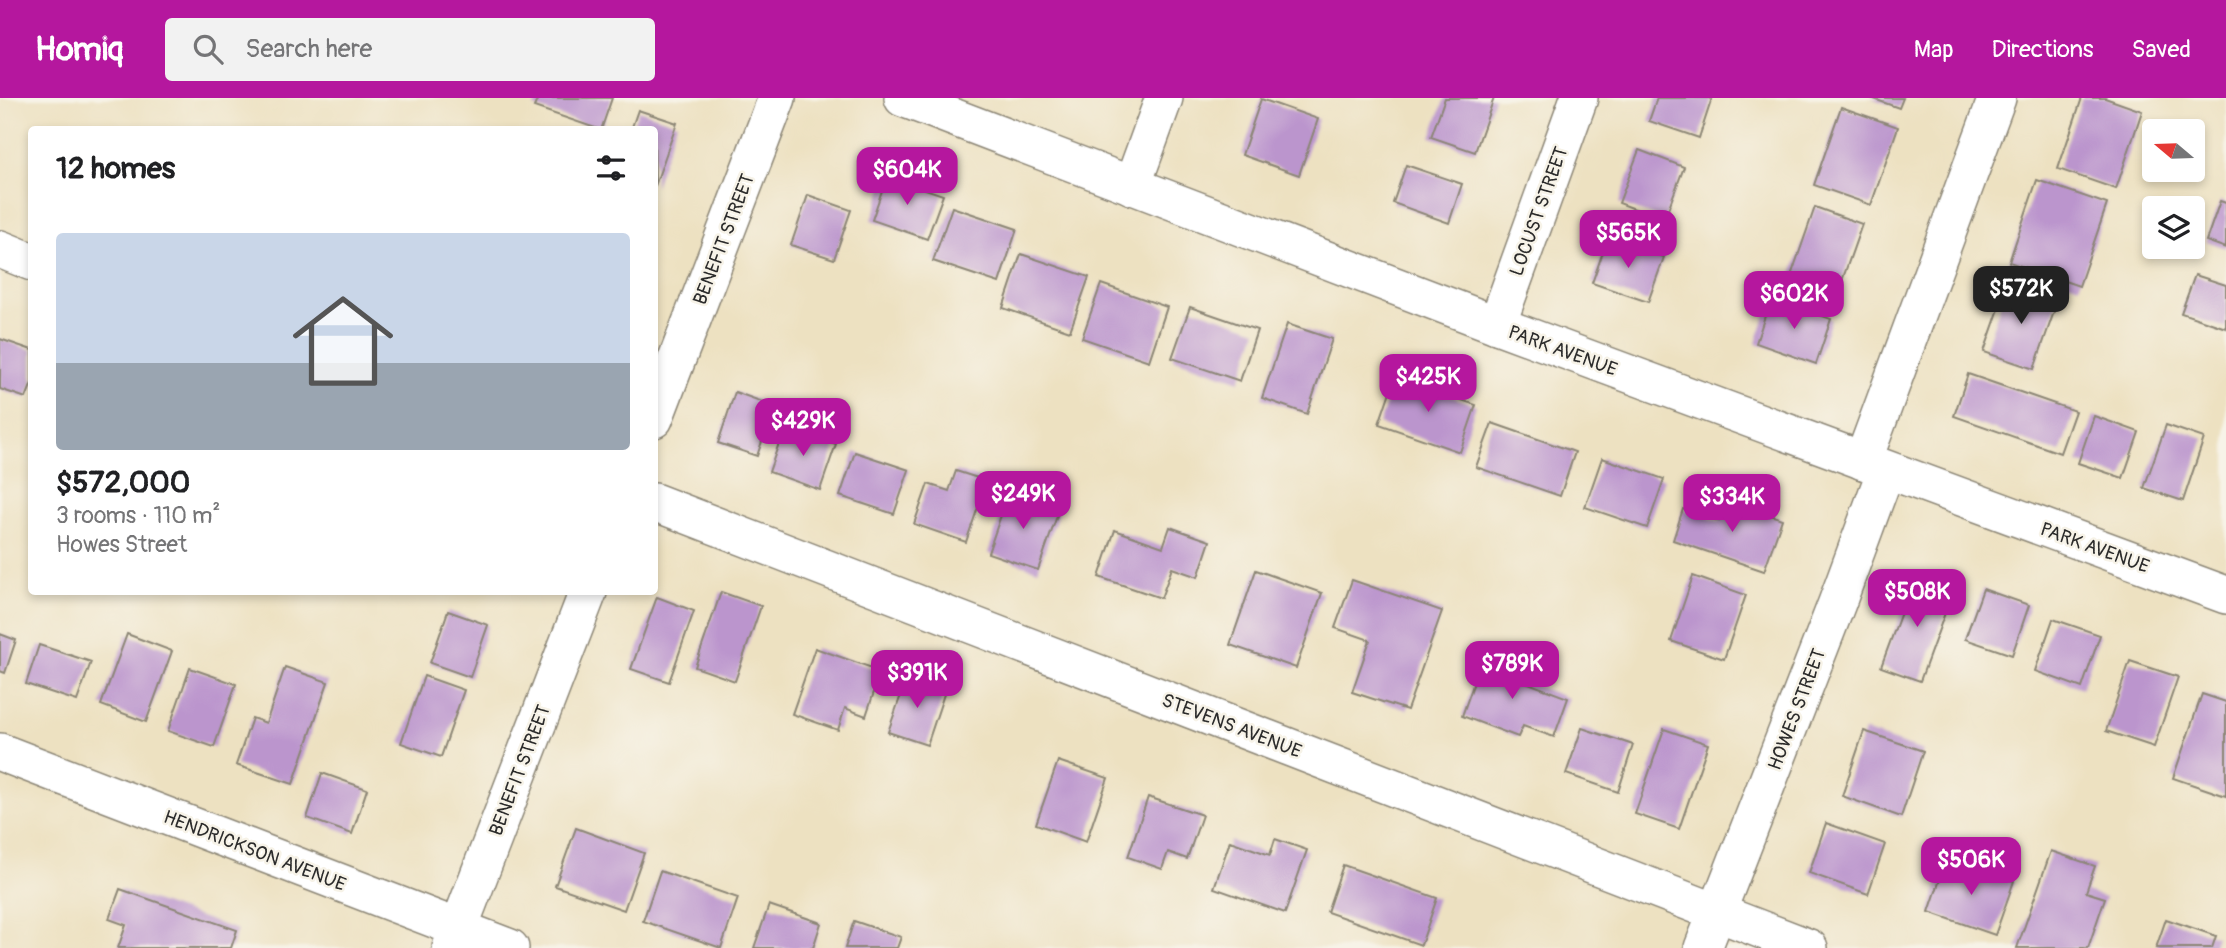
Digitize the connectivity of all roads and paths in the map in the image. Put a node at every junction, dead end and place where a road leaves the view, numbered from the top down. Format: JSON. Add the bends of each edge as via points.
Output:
{"nodes":[{"id":1,"x":777,"y":98,"type":"edge"},
{"id":2,"x":903,"y":98,"type":"edge"},
{"id":3,"x":1164,"y":98,"type":"edge"},
{"id":4,"x":1579,"y":98,"type":"edge"},
{"id":5,"x":1997,"y":98,"type":"edge"},
{"id":6,"x":1132,"y":186,"type":"junction"},
{"id":7,"x":0,"y":249,"type":"edge"},
{"id":8,"x":28,"y":260,"type":"edge"},
{"id":9,"x":1497,"y":325,"type":"junction"},
{"id":10,"x":658,"y":409,"type":"edge"},
{"id":11,"x":1874,"y":466,"type":"junction"},
{"id":12,"x":658,"y":504,"type":"edge"},
{"id":13,"x":587,"y":595,"type":"edge"},
{"id":14,"x":2226,"y":595,"type":"edge"},
{"id":15,"x":0,"y":752,"type":"edge"},
{"id":16,"x":1717,"y":913,"type":"junction"},
{"id":17,"x":455,"y":938,"type":"edge"},
{"id":18,"x":510,"y":948,"type":"edge"},
{"id":19,"x":1703,"y":948,"type":"edge"},
{"id":20,"x":1808,"y":948,"type":"edge"}],
"edges":[{"from":1,"to":10,"type":"street","name":"BENEFIT STREET"},
{"from":2,"to":6,"type":"street","name":"PARK AVENUE"},
{"from":3,"to":6,"type":"street"},
{"from":4,"to":9,"type":"street","name":"LOCUST STREET"},
{"from":5,"to":11,"type":"street","name":"HOWES STREET"},
{"from":6,"to":9,"type":"street","name":"PARK AVENUE"},
{"from":7,"to":8,"type":"street"},
{"from":9,"to":11,"type":"street","name":"PARK AVENUE"},
{"from":11,"to":14,"type":"street","name":"PARK AVENUE"},
{"from":11,"to":16,"type":"street","name":"HOWES STREET","via":[[1837,603]]},
{"from":12,"to":16,"type":"street","name":"STEVENS AVENUE"},
{"from":13,"to":17,"type":"street","name":"BENEFIT STREET"},
{"from":15,"to":17,"type":"street","name":"HENDRICKSON AVENUE"},
{"from":16,"to":19,"type":"street","name":"HOWES STREET"},
{"from":16,"to":20,"type":"street","name":"STEVENS AVENUE"},
{"from":17,"to":18,"type":"street","name":"HENDRICKSON AVENUE"}]}
